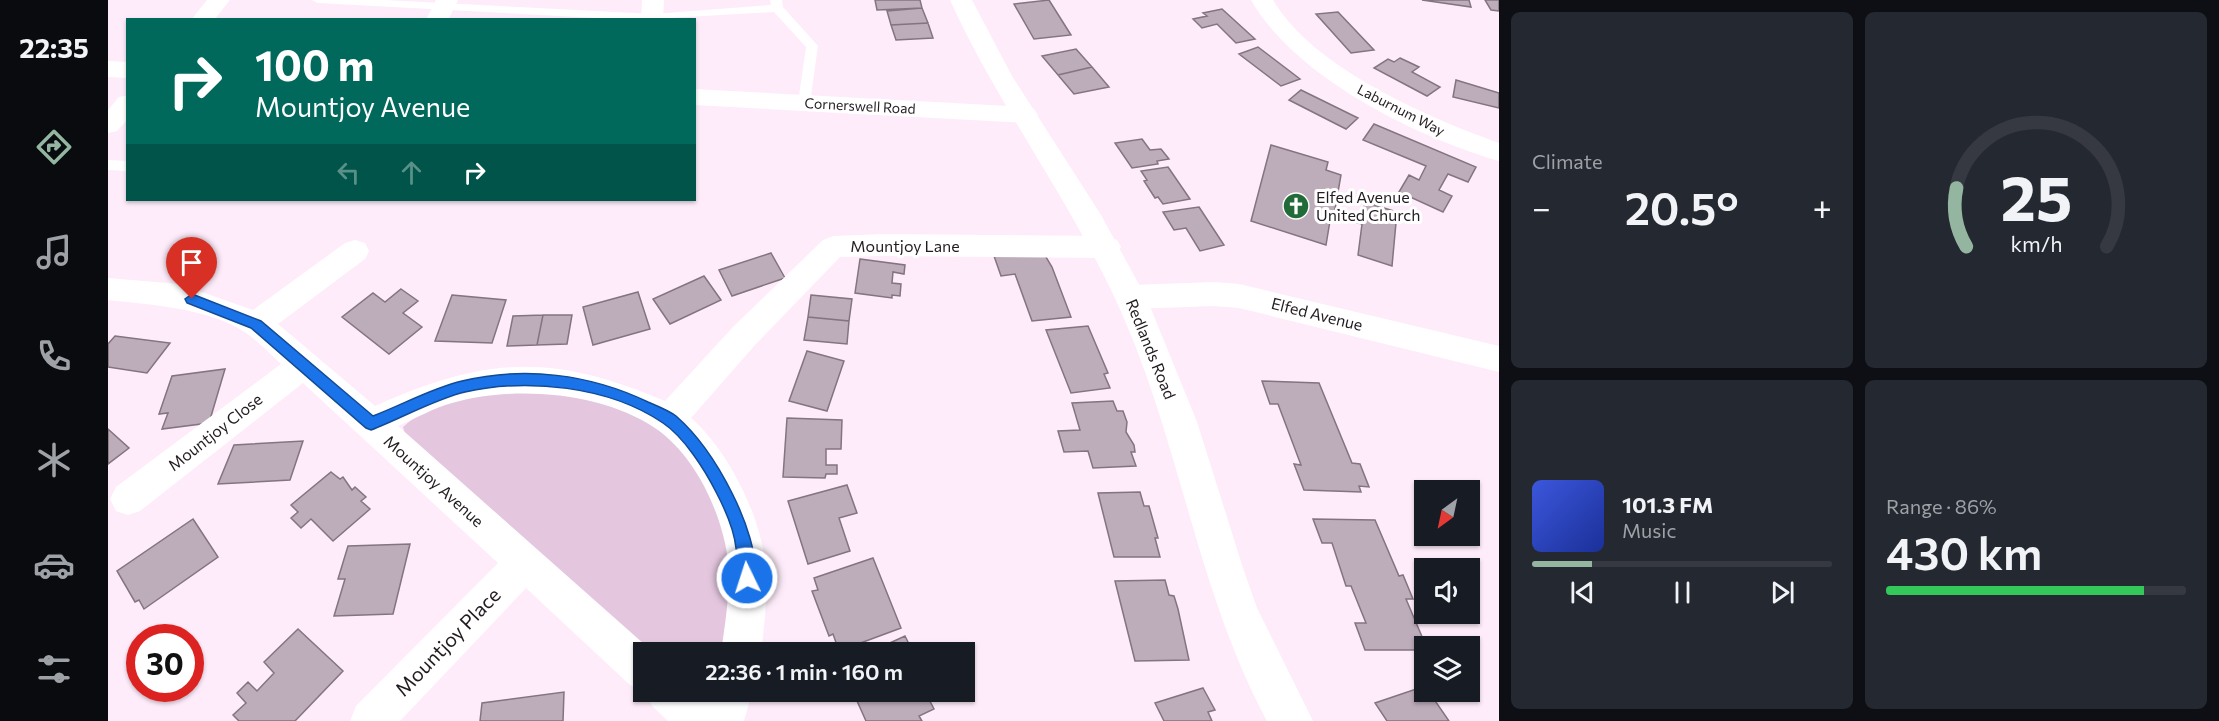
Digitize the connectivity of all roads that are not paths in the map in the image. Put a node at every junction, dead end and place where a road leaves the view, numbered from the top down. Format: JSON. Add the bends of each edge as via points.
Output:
{"nodes":[{"id":1,"x":219,"y":0,"type":"edge"},
{"id":2,"x":318,"y":0,"type":"edge"},
{"id":3,"x":961,"y":0,"type":"edge"},
{"id":4,"x":1262,"y":0,"type":"edge"},
{"id":5,"x":777,"y":4,"type":"edge"},
{"id":6,"x":549,"y":6,"type":"edge"},
{"id":7,"x":443,"y":8,"type":"edge"},
{"id":8,"x":653,"y":12,"type":"edge"},
{"id":9,"x":204,"y":18,"type":"edge"},
{"id":10,"x":108,"y":69,"type":"edge"},
{"id":11,"x":126,"y":70,"type":"edge"},
{"id":12,"x":696,"y":97,"type":"edge"},
{"id":13,"x":804,"y":104,"type":"junction"},
{"id":14,"x":126,"y":105,"type":"edge"},
{"id":15,"x":1025,"y":116,"type":"junction"},
{"id":16,"x":108,"y":125,"type":"edge"},
{"id":17,"x":1499,"y":152,"type":"edge"},
{"id":18,"x":108,"y":165,"type":"edge"},
{"id":19,"x":126,"y":166,"type":"edge"},
{"id":20,"x":1107,"y":247,"type":"junction"},
{"id":21,"x":355,"y":250,"type":"dead end"},
{"id":22,"x":108,"y":289,"type":"edge"},
{"id":23,"x":1131,"y":297,"type":"junction"},
{"id":24,"x":256,"y":324,"type":"junction"},
{"id":25,"x":1499,"y":359,"type":"edge"},
{"id":26,"x":302,"y":366,"type":"junction"},
{"id":27,"x":669,"y":419,"type":"junction"},
{"id":28,"x":371,"y":423,"type":"junction"},
{"id":29,"x":128,"y":499,"type":"dead end"},
{"id":30,"x":524,"y":563,"type":"junction"},
{"id":31,"x":742,"y":642,"type":"edge"},
{"id":32,"x":633,"y":661,"type":"edge"},
{"id":33,"x":677,"y":702,"type":"edge"},
{"id":34,"x":729,"y":702,"type":"edge"},
{"id":35,"x":371,"y":721,"type":"edge"},
{"id":36,"x":699,"y":721,"type":"edge"},
{"id":37,"x":723,"y":721,"type":"edge"},
{"id":38,"x":1292,"y":721,"type":"edge"}],
"edges":[{"from":1,"to":9,"type":"street"},
{"from":2,"to":7,"type":"lane"},
{"from":3,"to":15,"type":"main road","name":"Redlands Road"},
{"from":4,"to":17,"type":"street","name":"Laburnum Way","via":[[1298,43],[1366,95],[1440,131]]},
{"from":5,"to":8,"type":"lane"},
{"from":5,"to":13,"type":"lane","via":[[812,46]]},
{"from":6,"to":7,"type":"lane"},
{"from":6,"to":8,"type":"lane"},
{"from":10,"to":11,"type":"main road"},
{"from":12,"to":13,"type":"main road","name":"Cornerswell Road"},
{"from":13,"to":15,"type":"main road","name":"Cornerswell Road"},
{"from":14,"to":16,"type":"street"},
{"from":15,"to":20,"type":"main road","name":"Redlands Road"},
{"from":18,"to":19,"type":"lane"},
{"from":20,"to":23,"type":"main road","name":"Redlands Road"},
{"from":20,"to":27,"type":"street","name":"Mountjoy Lane","via":[[833,247]]},
{"from":21,"to":24,"type":"street"},
{"from":22,"to":24,"type":"street","name":"Mountjoy Avenue","via":[[179,296]]},
{"from":23,"to":25,"type":"street","name":"Elfed Avenue","via":[[1246,297]]},
{"from":23,"to":38,"type":"main road","name":"Redlands Road","via":[[1176,409],[1237,606],[1277,697]]},
{"from":24,"to":26,"type":"street","name":"Mountjoy Avenue"},
{"from":26,"to":28,"type":"street","name":"Mountjoy Avenue"},
{"from":26,"to":29,"type":"street","name":"Mountjoy Close"},
{"from":27,"to":28,"type":"street","via":[[592,386],[507,380],[461,387]]},
{"from":27,"to":31,"type":"street","via":[[702,456],[738,525],[747,578]]},
{"from":28,"to":30,"type":"street","name":"Mountjoy Avenue"},
{"from":30,"to":32,"type":"street","name":"Mountjoy Avenue"},
{"from":30,"to":35,"type":"street","name":"Mountjoy Place"},
{"from":33,"to":36,"type":"street"},
{"from":34,"to":37,"type":"street"}]}
